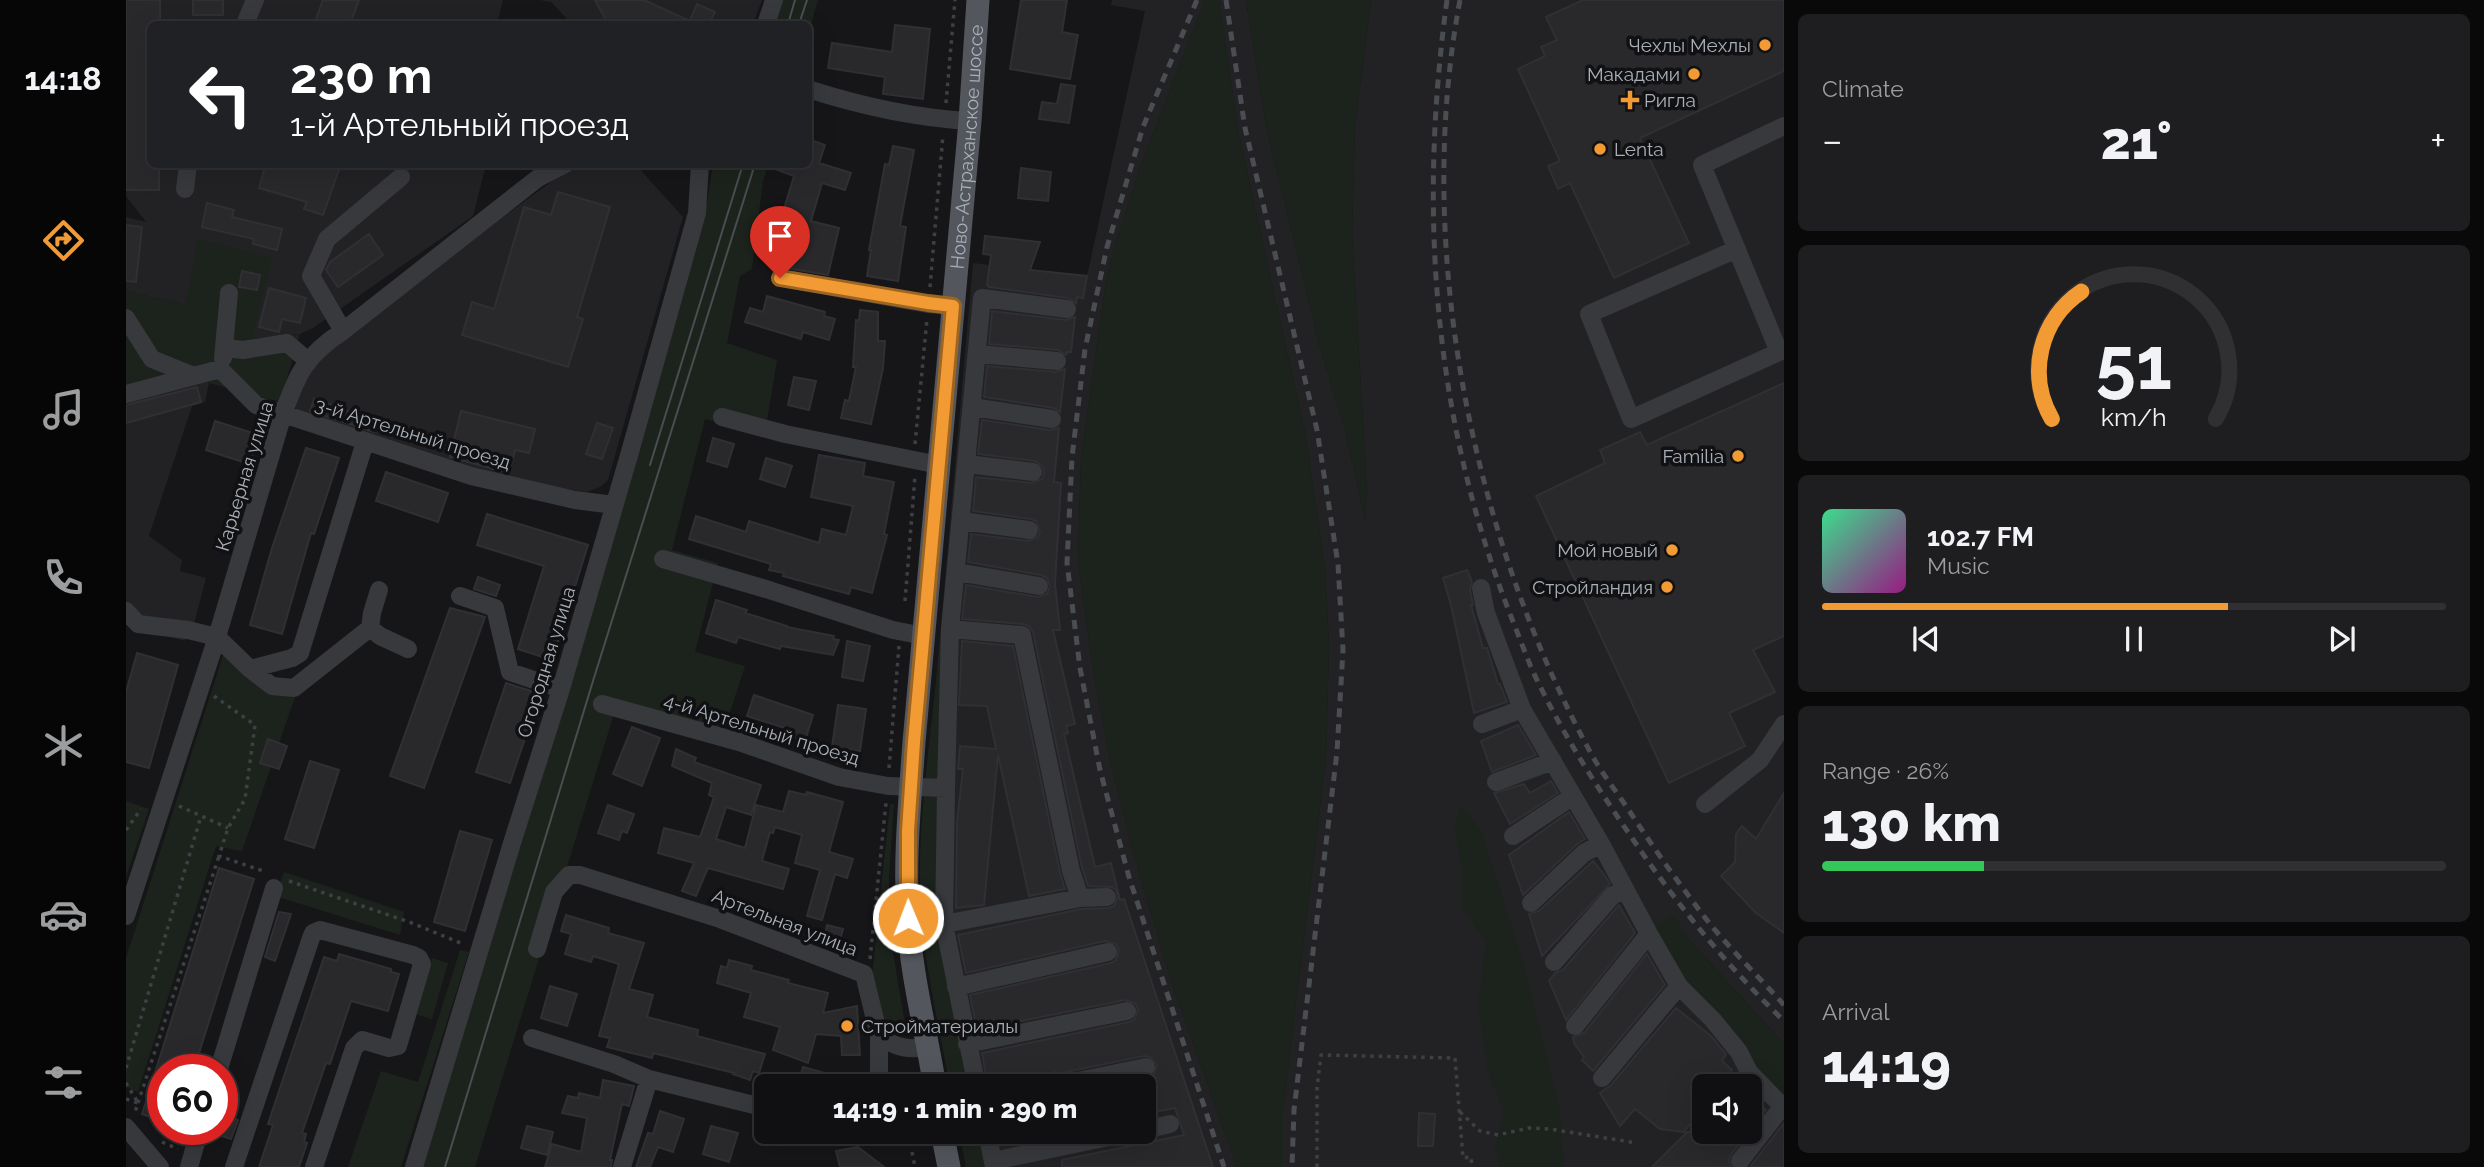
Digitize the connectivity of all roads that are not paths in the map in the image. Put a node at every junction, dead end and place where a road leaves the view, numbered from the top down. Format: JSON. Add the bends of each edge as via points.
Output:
{"nodes":[{"id":1,"x":255,"y":0,"type":"edge"},
{"id":2,"x":774,"y":0,"type":"edge"},
{"id":3,"x":978,"y":0,"type":"edge"},
{"id":4,"x":246,"y":21,"type":"edge"},
{"id":5,"x":767,"y":21,"type":"edge"},
{"id":6,"x":812,"y":90,"type":"edge"},
{"id":7,"x":970,"y":121,"type":"junction"},
{"id":8,"x":1784,"y":126,"type":"edge"},
{"id":9,"x":188,"y":168,"type":"edge"},
{"id":10,"x":557,"y":168,"type":"edge"},
{"id":11,"x":701,"y":168,"type":"edge"},
{"id":12,"x":401,"y":177,"type":"dead end"},
{"id":13,"x":186,"y":190,"type":"dead end"},
{"id":14,"x":1737,"y":248,"type":"junction"},
{"id":15,"x":780,"y":278,"type":"dead end"},
{"id":16,"x":229,"y":293,"type":"dead end"},
{"id":17,"x":953,"y":306,"type":"junction"},
{"id":18,"x":1067,"y":309,"type":"dead end"},
{"id":19,"x":126,"y":318,"type":"edge"},
{"id":20,"x":343,"y":331,"type":"junction"},
{"id":21,"x":225,"y":348,"type":"junction"},
{"id":22,"x":1782,"y":351,"type":"edge"},
{"id":23,"x":978,"y":354,"type":"junction"},
{"id":24,"x":307,"y":360,"type":"junction"},
{"id":25,"x":1057,"y":361,"type":"dead end"},
{"id":26,"x":220,"y":369,"type":"junction"},
{"id":27,"x":194,"y":376,"type":"junction"},
{"id":28,"x":126,"y":394,"type":"edge"},
{"id":29,"x":972,"y":407,"type":"junction"},
{"id":30,"x":284,"y":414,"type":"junction"},
{"id":31,"x":722,"y":417,"type":"dead end"},
{"id":32,"x":1052,"y":419,"type":"dead end"},
{"id":33,"x":365,"y":442,"type":"junction"},
{"id":34,"x":928,"y":463,"type":"junction"},
{"id":35,"x":967,"y":464,"type":"junction"},
{"id":36,"x":1033,"y":472,"type":"dead end"},
{"id":37,"x":614,"y":505,"type":"junction"},
{"id":38,"x":962,"y":521,"type":"junction"},
{"id":39,"x":1029,"y":530,"type":"dead end"},
{"id":40,"x":663,"y":559,"type":"dead end"},
{"id":41,"x":957,"y":572,"type":"junction"},
{"id":42,"x":1040,"y":586,"type":"dead end"},
{"id":43,"x":1481,"y":588,"type":"dead end"},
{"id":44,"x":379,"y":590,"type":"dead end"},
{"id":45,"x":460,"y":596,"type":"dead end"},
{"id":46,"x":126,"y":611,"type":"edge"},
{"id":47,"x":370,"y":628,"type":"junction"},
{"id":48,"x":950,"y":629,"type":"junction"},
{"id":49,"x":913,"y":634,"type":"junction"},
{"id":50,"x":217,"y":637,"type":"junction"},
{"id":51,"x":408,"y":649,"type":"dead end"},
{"id":52,"x":250,"y":669,"type":"junction"},
{"id":53,"x":561,"y":689,"type":"junction"},
{"id":54,"x":602,"y":704,"type":"dead end"},
{"id":55,"x":1522,"y":709,"type":"junction"},
{"id":56,"x":1482,"y":724,"type":"dead end"},
{"id":57,"x":1784,"y":724,"type":"edge"},
{"id":58,"x":1553,"y":761,"type":"junction"},
{"id":59,"x":1496,"y":782,"type":"dead end"},
{"id":60,"x":911,"y":788,"type":"junction"},
{"id":61,"x":946,"y":788,"type":"junction"},
{"id":62,"x":1573,"y":796,"type":"junction"},
{"id":63,"x":1704,"y":804,"type":"dead end"},
{"id":64,"x":1513,"y":836,"type":"dead end"},
{"id":65,"x":1601,"y":844,"type":"junction"},
{"id":66,"x":273,"y":879,"type":"road end"},
{"id":67,"x":1626,"y":891,"type":"junction"},
{"id":68,"x":1107,"y":897,"type":"dead end"},
{"id":69,"x":1080,"y":898,"type":"junction"},
{"id":70,"x":1531,"y":903,"type":"dead end"},
{"id":71,"x":126,"y":916,"type":"edge"},
{"id":72,"x":944,"y":924,"type":"junction"},
{"id":73,"x":1648,"y":934,"type":"junction"},
{"id":74,"x":537,"y":949,"type":"dead end"},
{"id":75,"x":1108,"y":953,"type":"dead end"},
{"id":76,"x":1554,"y":962,"type":"dead end"},
{"id":77,"x":1679,"y":986,"type":"junction"},
{"id":78,"x":956,"y":987,"type":"junction"},
{"id":79,"x":1127,"y":1011,"type":"dead end"},
{"id":80,"x":1575,"y":1026,"type":"dead end"},
{"id":81,"x":878,"y":1036,"type":"junction"},
{"id":82,"x":532,"y":1038,"type":"dead end"},
{"id":83,"x":967,"y":1044,"type":"junction"},
{"id":84,"x":928,"y":1047,"type":"junction"},
{"id":85,"x":223,"y":1054,"type":"edge"},
{"id":86,"x":1146,"y":1067,"type":"dead end"},
{"id":87,"x":879,"y":1074,"type":"edge"},
{"id":88,"x":933,"y":1074,"type":"edge"},
{"id":89,"x":974,"y":1074,"type":"edge"},
{"id":90,"x":1112,"y":1074,"type":"edge"},
{"id":91,"x":1602,"y":1078,"type":"dead end"},
{"id":92,"x":649,"y":1079,"type":"junction"},
{"id":93,"x":754,"y":1105,"type":"edge"},
{"id":94,"x":1783,"y":1108,"type":"edge"},
{"id":95,"x":1170,"y":1124,"type":"dead end"},
{"id":96,"x":126,"y":1127,"type":"edge"},
{"id":97,"x":1156,"y":1127,"type":"edge"},
{"id":98,"x":944,"y":1144,"type":"edge"},
{"id":99,"x":989,"y":1144,"type":"edge"},
{"id":100,"x":1080,"y":1144,"type":"edge"},
{"id":101,"x":196,"y":1145,"type":"edge"},
{"id":102,"x":1740,"y":1161,"type":"dead end"},
{"id":103,"x":993,"y":1164,"type":"edge"},
{"id":104,"x":160,"y":1167,"type":"edge"},
{"id":105,"x":189,"y":1167,"type":"edge"},
{"id":106,"x":234,"y":1167,"type":"edge"},
{"id":107,"x":314,"y":1167,"type":"edge"},
{"id":108,"x":414,"y":1167,"type":"edge"},
{"id":109,"x":622,"y":1167,"type":"edge"},
{"id":110,"x":949,"y":1167,"type":"edge"}],
"edges":[{"from":1,"to":4,"type":"street"},
{"from":2,"to":5,"type":"street"},
{"from":3,"to":7,"type":"main road","name":"Ново-Астраханское шоссе"},
{"from":6,"to":7,"type":"street","via":[[849,102]]},
{"from":7,"to":17,"type":"main road","name":"Ново-Астраханское шоссе"},
{"from":8,"to":14,"type":"street","via":[[1702,165]]},
{"from":9,"to":13,"type":"street"},
{"from":10,"to":20,"type":"street","name":"Карьерная улица","via":[[538,178]]},
{"from":11,"to":37,"type":"street","name":"Огородная улица","via":[[697,213]]},
{"from":12,"to":20,"type":"street","via":[[327,239],[311,276]]},
{"from":14,"to":22,"type":"street"},
{"from":14,"to":22,"type":"street","via":[[1589,314],[1630,419]]},
{"from":15,"to":17,"type":"street"},
{"from":16,"to":21,"type":"street"},
{"from":17,"to":34,"type":"main road","name":"Ново-Астраханское шоссе"},
{"from":18,"to":23,"type":"street","via":[[982,299]]},
{"from":19,"to":27,"type":"street","via":[[152,359]]},
{"from":20,"to":24,"type":"street","name":"Карьерная улица"},
{"from":21,"to":24,"type":"street","via":[[287,343]]},
{"from":21,"to":26,"type":"street"},
{"from":23,"to":25,"type":"street"},
{"from":23,"to":29,"type":"street"},
{"from":24,"to":30,"type":"street","name":"Карьерная улица"},
{"from":26,"to":27,"type":"street"},
{"from":26,"to":30,"type":"street","name":"3-й Артельный проезд","via":[[256,405]]},
{"from":27,"to":28,"type":"street"},
{"from":29,"to":32,"type":"street"},
{"from":29,"to":35,"type":"street"},
{"from":30,"to":33,"type":"street","name":"3-й Артельный проезд"},
{"from":30,"to":50,"type":"street","name":"Карьерная улица"},
{"from":31,"to":34,"type":"street"},
{"from":33,"to":37,"type":"street","name":"3-й Артельный проезд","via":[[471,476]]},
{"from":33,"to":52,"type":"street","via":[[300,653]]},
{"from":34,"to":49,"type":"main road","name":"Ново-Астраханское шоссе"},
{"from":35,"to":36,"type":"street"},
{"from":35,"to":38,"type":"street"},
{"from":37,"to":53,"type":"street","name":"Огородная улица"},
{"from":38,"to":39,"type":"street"},
{"from":38,"to":41,"type":"street"},
{"from":40,"to":49,"type":"street"},
{"from":41,"to":42,"type":"street"},
{"from":41,"to":48,"type":"street"},
{"from":43,"to":55,"type":"street"},
{"from":44,"to":47,"type":"street"},
{"from":45,"to":53,"type":"street","via":[[495,608],[510,672]]},
{"from":46,"to":50,"type":"street","via":[[138,624]]},
{"from":47,"to":51,"type":"street"},
{"from":47,"to":52,"type":"street","via":[[294,688],[272,687]]},
{"from":48,"to":61,"type":"street"},
{"from":48,"to":69,"type":"street","via":[[1022,635]]},
{"from":49,"to":60,"type":"main road","name":"Ново-Астраханское шоссе"},
{"from":50,"to":52,"type":"street"},
{"from":50,"to":71,"type":"street","name":"Карьерная улица"},
{"from":53,"to":108,"type":"street","name":"Огородная улица"},
{"from":54,"to":60,"type":"street","name":"4-й Артельный проезд","via":[[738,741],[839,777]]},
{"from":55,"to":56,"type":"street"},
{"from":55,"to":58,"type":"street"},
{"from":57,"to":63,"type":"street","via":[[1760,760]]},
{"from":58,"to":59,"type":"street"},
{"from":58,"to":62,"type":"street"},
{"from":60,"to":61,"type":"street","name":"4-й Артельный проезд"},
{"from":60,"to":84,"type":"main road","name":"Ново-Астраханское шоссе","via":[[908,918]]},
{"from":61,"to":72,"type":"street"},
{"from":62,"to":64,"type":"street"},
{"from":62,"to":65,"type":"street"},
{"from":65,"to":67,"type":"street"},
{"from":65,"to":70,"type":"street","via":[[1584,853]]},
{"from":66,"to":85,"type":"street"},
{"from":67,"to":73,"type":"street"},
{"from":67,"to":76,"type":"street","via":[[1613,895]]},
{"from":68,"to":69,"type":"street"},
{"from":69,"to":72,"type":"street"},
{"from":72,"to":78,"type":"street"},
{"from":73,"to":77,"type":"street"},
{"from":73,"to":80,"type":"street"},
{"from":74,"to":81,"type":"street","name":"Артельная улица","via":[[554,892],[569,875],[580,875],[720,919],[864,974]]},
{"from":75,"to":78,"type":"street"},
{"from":77,"to":91,"type":"street"},
{"from":77,"to":94,"type":"street","via":[[1713,1020],[1749,1072]]},
{"from":78,"to":83,"type":"street"},
{"from":79,"to":83,"type":"street"},
{"from":81,"to":84,"type":"street","via":[[907,1050]]},
{"from":81,"to":87,"type":"street","name":"Артельная улица"},
{"from":82,"to":92,"type":"street"},
{"from":83,"to":89,"type":"street"},
{"from":84,"to":88,"type":"main road","name":"Ново-Астраханское шоссе"},
{"from":86,"to":90,"type":"street"},
{"from":92,"to":93,"type":"street"},
{"from":92,"to":109,"type":"street"},
{"from":94,"to":102,"type":"street"},
{"from":95,"to":97,"type":"street"},
{"from":96,"to":104,"type":"street"},
{"from":98,"to":110,"type":"main road"},
{"from":99,"to":103,"type":"street"},
{"from":100,"to":103,"type":"street"},
{"from":101,"to":105,"type":"street"},
{"from":106,"to":107,"type":"street","via":[[313,933],[320,930],[414,956],[422,964],[398,1046],[362,1040],[354,1048]]}]}
